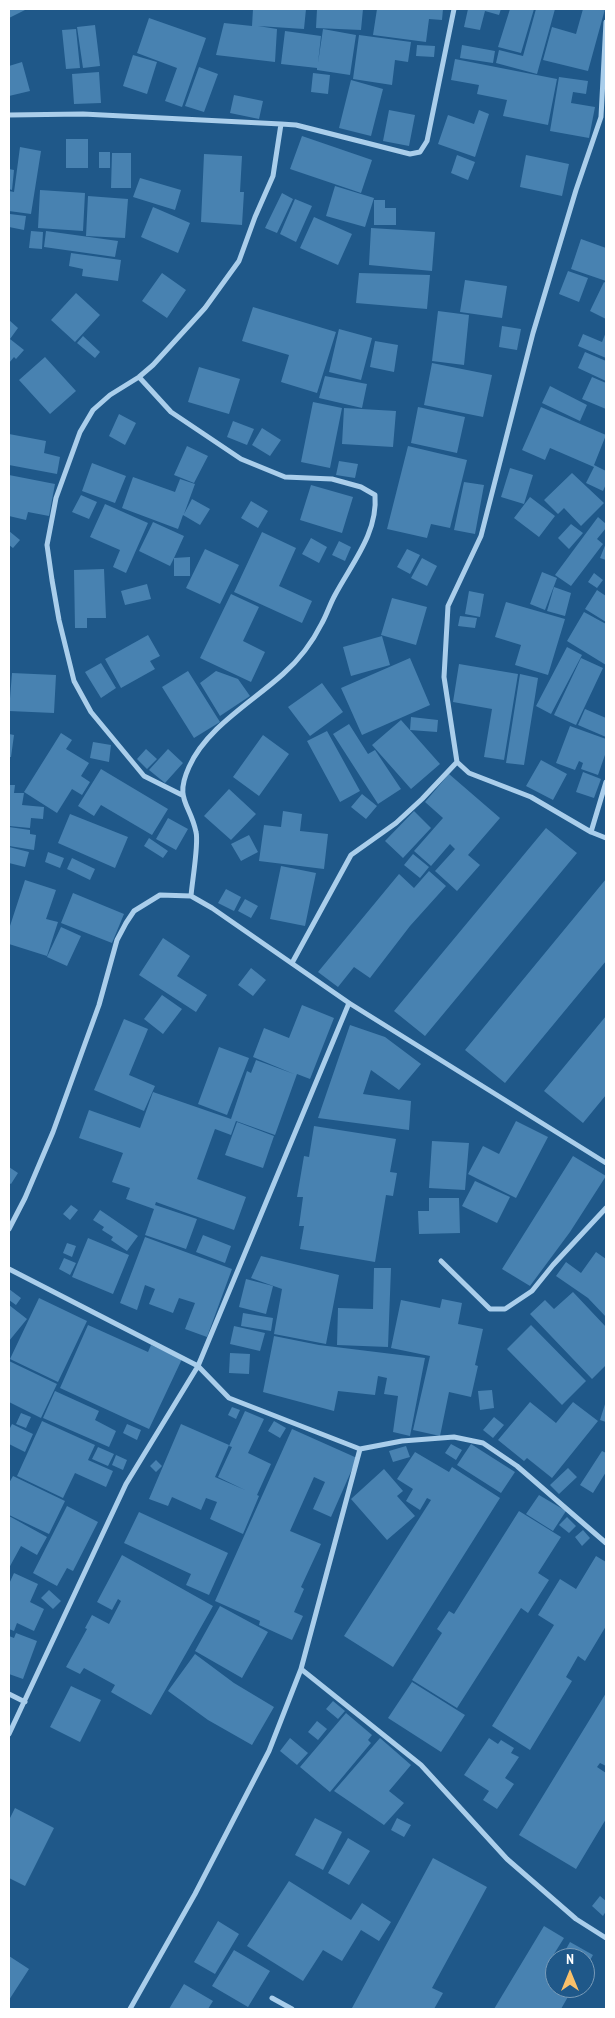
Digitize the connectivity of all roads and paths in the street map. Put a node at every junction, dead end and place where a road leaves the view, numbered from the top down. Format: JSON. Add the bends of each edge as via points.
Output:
{"nodes":[{"id":1,"x":454,"y":9,"type":"edge"},
{"id":2,"x":606,"y":22,"type":"edge"},
{"id":3,"x":9,"y":115,"type":"edge"},
{"id":4,"x":281,"y":124,"type":"junction"},
{"id":5,"x":139,"y":377,"type":"junction"},
{"id":6,"x":457,"y":762,"type":"junction"},
{"id":7,"x":606,"y":782,"type":"edge"},
{"id":8,"x":182,"y":795,"type":"junction"},
{"id":9,"x":591,"y":832,"type":"junction"},
{"id":10,"x":606,"y":838,"type":"edge"},
{"id":11,"x":191,"y":896,"type":"junction"},
{"id":12,"x":292,"y":963,"type":"junction"},
{"id":13,"x":349,"y":1003,"type":"junction"},
{"id":14,"x":606,"y":1163,"type":"edge"},
{"id":15,"x":606,"y":1208,"type":"edge"},
{"id":16,"x":9,"y":1229,"type":"edge"},
{"id":17,"x":441,"y":1261,"type":"dead end"},
{"id":18,"x":9,"y":1269,"type":"edge"},
{"id":19,"x":198,"y":1366,"type":"junction"},
{"id":20,"x":360,"y":1449,"type":"junction"},
{"id":21,"x":606,"y":1542,"type":"edge"},
{"id":22,"x":301,"y":1669,"type":"junction"},
{"id":23,"x":9,"y":1694,"type":"edge"},
{"id":24,"x":25,"y":1702,"type":"junction"},
{"id":25,"x":9,"y":1734,"type":"edge"},
{"id":26,"x":606,"y":1938,"type":"edge"},
{"id":27,"x":272,"y":1998,"type":"dead end"},
{"id":28,"x":130,"y":2009,"type":"edge"},
{"id":29,"x":292,"y":2009,"type":"edge"}],
"edges":[{"from":1,"to":4,"type":"street","via":[[427,141],[420,152],[410,154]]},
{"from":2,"to":6,"type":"street","via":[[602,116],[533,333],[481,536],[448,606],[444,676]]},
{"from":3,"to":4,"type":"street","via":[[83,114]]},
{"from":4,"to":5,"type":"street","via":[[273,176],[239,261],[206,308]]},
{"from":5,"to":8,"type":"street","via":[[93,410],[80,432],[56,498],[47,545],[59,620],[74,681],[91,712],[144,776]]},
{"from":5,"to":8,"type":"street","via":[[171,412],[241,459],[285,477],[332,479],[362,487],[375,495],[376,508],[367,540],[322,624],[284,674],[228,720],[199,749],[188,768]]},
{"from":6,"to":9,"type":"street","via":[[469,773],[532,796]]},
{"from":6,"to":12,"type":"street","via":[[396,823],[351,855]]},
{"from":7,"to":9,"type":"street"},
{"from":8,"to":11,"type":"street","via":[[197,833]]},
{"from":9,"to":10,"type":"street"},
{"from":11,"to":12,"type":"street"},
{"from":11,"to":16,"type":"street","via":[[160,895],[134,912],[126,923],[117,940],[99,1005],[53,1132]]},
{"from":12,"to":13,"type":"street"},
{"from":13,"to":14,"type":"street"},
{"from":13,"to":19,"type":"street"},
{"from":15,"to":17,"type":"street","via":[[532,1291],[505,1309],[490,1309]]},
{"from":18,"to":19,"type":"street"},
{"from":19,"to":20,"type":"street","via":[[229,1398]]},
{"from":19,"to":24,"type":"street","via":[[126,1484]]},
{"from":20,"to":21,"type":"street","via":[[402,1441],[454,1437],[483,1443],[517,1466]]},
{"from":20,"to":22,"type":"street"},
{"from":22,"to":26,"type":"street","via":[[421,1765],[507,1859],[576,1919]]},
{"from":22,"to":28,"type":"street","via":[[269,1751],[195,1894]]},
{"from":23,"to":24,"type":"street"},
{"from":24,"to":25,"type":"street"},
{"from":27,"to":29,"type":"street"}]}
